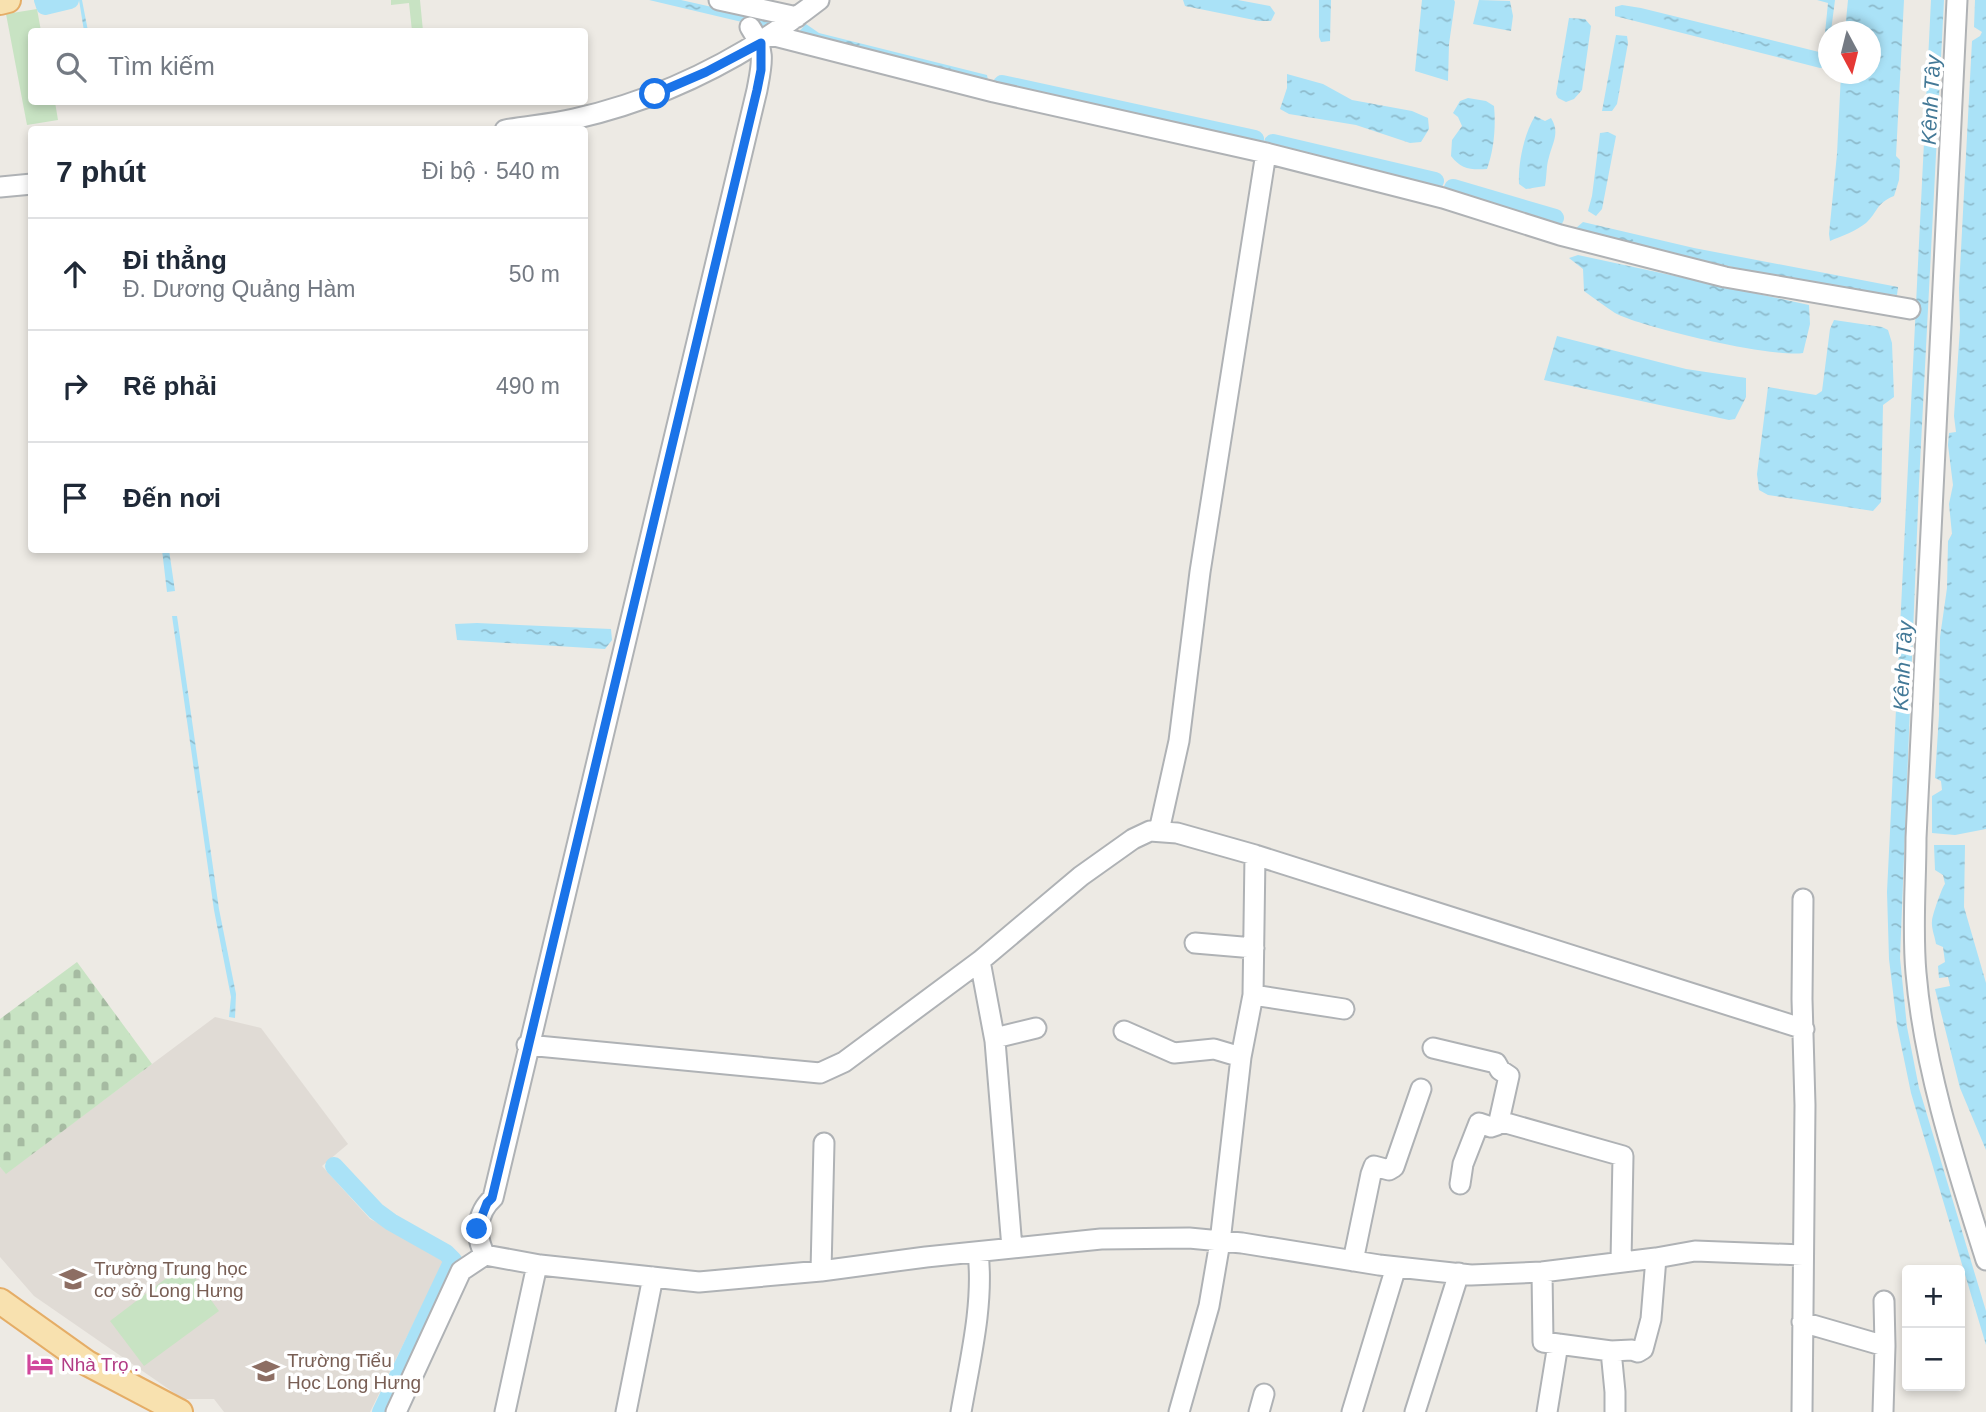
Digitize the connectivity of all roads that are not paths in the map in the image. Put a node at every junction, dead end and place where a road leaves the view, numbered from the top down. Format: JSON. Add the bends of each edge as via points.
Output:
{"nodes":[{"id":1,"x":8,"y":0,"type":"edge"},
{"id":2,"x":719,"y":0,"type":"edge"},
{"id":3,"x":819,"y":0,"type":"edge"},
{"id":4,"x":1957,"y":0,"type":"edge"},
{"id":5,"x":0,"y":2,"type":"edge"},
{"id":6,"x":797,"y":17,"type":"junction"},
{"id":7,"x":760,"y":35,"type":"junction"},
{"id":8,"x":530,"y":126,"type":"edge"},
{"id":9,"x":1266,"y":153,"type":"junction"},
{"id":10,"x":28,"y":184,"type":"edge"},
{"id":11,"x":0,"y":187,"type":"edge"},
{"id":12,"x":1910,"y":309,"type":"dead end"},
{"id":13,"x":1159,"y":831,"type":"junction"},
{"id":14,"x":1255,"y":855,"type":"junction"},
{"id":15,"x":1803,"y":899,"type":"dead end"},
{"id":16,"x":1195,"y":943,"type":"dead end"},
{"id":17,"x":1254,"y":948,"type":"junction"},
{"id":18,"x":980,"y":961,"type":"junction"},
{"id":19,"x":1254,"y":995,"type":"junction"},
{"id":20,"x":1344,"y":1009,"type":"dead end"},
{"id":21,"x":1036,"y":1028,"type":"dead end"},
{"id":22,"x":1804,"y":1029,"type":"junction"},
{"id":23,"x":1124,"y":1031,"type":"dead end"},
{"id":24,"x":995,"y":1038,"type":"junction"},
{"id":25,"x":527,"y":1045,"type":"junction"},
{"id":26,"x":1433,"y":1048,"type":"dead end"},
{"id":27,"x":1241,"y":1057,"type":"junction"},
{"id":28,"x":1421,"y":1089,"type":"dead end"},
{"id":29,"x":1499,"y":1121,"type":"junction"},
{"id":30,"x":824,"y":1143,"type":"dead end"},
{"id":31,"x":1461,"y":1184,"type":"dead end"},
{"id":32,"x":1220,"y":1242,"type":"junction"},
{"id":33,"x":1012,"y":1248,"type":"junction"},
{"id":34,"x":978,"y":1252,"type":"junction"},
{"id":35,"x":485,"y":1255,"type":"junction"},
{"id":36,"x":1803,"y":1255,"type":"junction"},
{"id":37,"x":1656,"y":1258,"type":"junction"},
{"id":38,"x":1986,"y":1259,"type":"edge"},
{"id":39,"x":1353,"y":1261,"type":"junction"},
{"id":40,"x":1621,"y":1261,"type":"junction"},
{"id":41,"x":537,"y":1265,"type":"junction"},
{"id":42,"x":1396,"y":1267,"type":"junction"},
{"id":43,"x":821,"y":1270,"type":"junction"},
{"id":44,"x":1542,"y":1272,"type":"junction"},
{"id":45,"x":1460,"y":1273,"type":"junction"},
{"id":46,"x":653,"y":1278,"type":"junction"},
{"id":47,"x":0,"y":1301,"type":"edge"},
{"id":48,"x":1884,"y":1301,"type":"dead end"},
{"id":49,"x":1802,"y":1322,"type":"junction"},
{"id":50,"x":1559,"y":1344,"type":"junction"},
{"id":51,"x":1885,"y":1346,"type":"junction"},
{"id":52,"x":1611,"y":1350,"type":"junction"},
{"id":53,"x":180,"y":1412,"type":"edge"},
{"id":54,"x":396,"y":1412,"type":"edge"},
{"id":55,"x":505,"y":1412,"type":"edge"},
{"id":56,"x":626,"y":1412,"type":"edge"},
{"id":57,"x":961,"y":1412,"type":"edge"},
{"id":58,"x":1178,"y":1412,"type":"edge"},
{"id":59,"x":1352,"y":1412,"type":"edge"},
{"id":60,"x":1415,"y":1412,"type":"edge"},
{"id":61,"x":1547,"y":1412,"type":"edge"},
{"id":62,"x":1615,"y":1412,"type":"edge"},
{"id":63,"x":1802,"y":1412,"type":"edge"},
{"id":64,"x":1883,"y":1412,"type":"edge"}],
"edges":[{"from":1,"to":5,"type":"main road"},
{"from":2,"to":6,"type":"street"},
{"from":3,"to":6,"type":"street"},
{"from":4,"to":38,"type":"street","via":[[1916,838],[1916,971],[1924,1037]]},
{"from":6,"to":7,"type":"street"},
{"from":7,"to":8,"type":"street","via":[[706,72],[655,94],[575,119]]},
{"from":7,"to":9,"type":"street"},
{"from":7,"to":25,"type":"street","via":[[757,90]]},
{"from":9,"to":12,"type":"street","via":[[1724,277]]},
{"from":9,"to":13,"type":"street","via":[[1200,572],[1179,741]]},
{"from":10,"to":11,"type":"street"},
{"from":13,"to":14,"type":"street"},
{"from":13,"to":18,"type":"street","via":[[1133,839],[1081,876]]},
{"from":14,"to":17,"type":"street"},
{"from":14,"to":22,"type":"street"},
{"from":15,"to":22,"type":"street"},
{"from":16,"to":17,"type":"street"},
{"from":17,"to":19,"type":"street"},
{"from":18,"to":24,"type":"street"},
{"from":18,"to":25,"type":"street","via":[[844,1062],[820,1073]]},
{"from":19,"to":20,"type":"street"},
{"from":19,"to":27,"type":"street"},
{"from":21,"to":24,"type":"street"},
{"from":22,"to":36,"type":"street"},
{"from":23,"to":27,"type":"street","via":[[1174,1053],[1214,1049]]},
{"from":24,"to":33,"type":"street"},
{"from":25,"to":35,"type":"street","via":[[492,1198],[477,1229]]},
{"from":26,"to":29,"type":"street","via":[[1496,1063],[1509,1076]]},
{"from":27,"to":32,"type":"street"},
{"from":28,"to":39,"type":"street","via":[[1394,1167],[1374,1166]]},
{"from":29,"to":31,"type":"street","via":[[1491,1127],[1479,1123],[1463,1164]]},
{"from":29,"to":40,"type":"street","via":[[1623,1156]]},
{"from":30,"to":43,"type":"street"},
{"from":32,"to":33,"type":"street","via":[[1101,1239]]},
{"from":32,"to":39,"type":"street"},
{"from":32,"to":58,"type":"street","via":[[1209,1306]]},
{"from":33,"to":34,"type":"street"},
{"from":34,"to":43,"type":"street"},
{"from":34,"to":57,"type":"street","via":[[981,1271],[976,1324]]},
{"from":35,"to":41,"type":"street"},
{"from":35,"to":54,"type":"street","via":[[461,1271]]},
{"from":36,"to":37,"type":"street","via":[[1695,1251]]},
{"from":36,"to":49,"type":"street"},
{"from":37,"to":40,"type":"street"},
{"from":37,"to":52,"type":"street","via":[[1651,1320],[1643,1349]]},
{"from":39,"to":42,"type":"street"},
{"from":40,"to":44,"type":"street"},
{"from":41,"to":46,"type":"street"},
{"from":41,"to":55,"type":"street"},
{"from":42,"to":45,"type":"street"},
{"from":42,"to":59,"type":"street"},
{"from":43,"to":46,"type":"street","via":[[699,1282]]},
{"from":44,"to":45,"type":"street"},
{"from":44,"to":50,"type":"street","via":[[1543,1342]]},
{"from":45,"to":60,"type":"street"},
{"from":46,"to":56,"type":"street"},
{"from":47,"to":53,"type":"main road","via":[[87,1363]]},
{"from":48,"to":51,"type":"street"},
{"from":49,"to":51,"type":"street"},
{"from":49,"to":63,"type":"street"},
{"from":50,"to":52,"type":"street"},
{"from":50,"to":61,"type":"street"},
{"from":51,"to":64,"type":"street"},
{"from":52,"to":62,"type":"street"}]}
